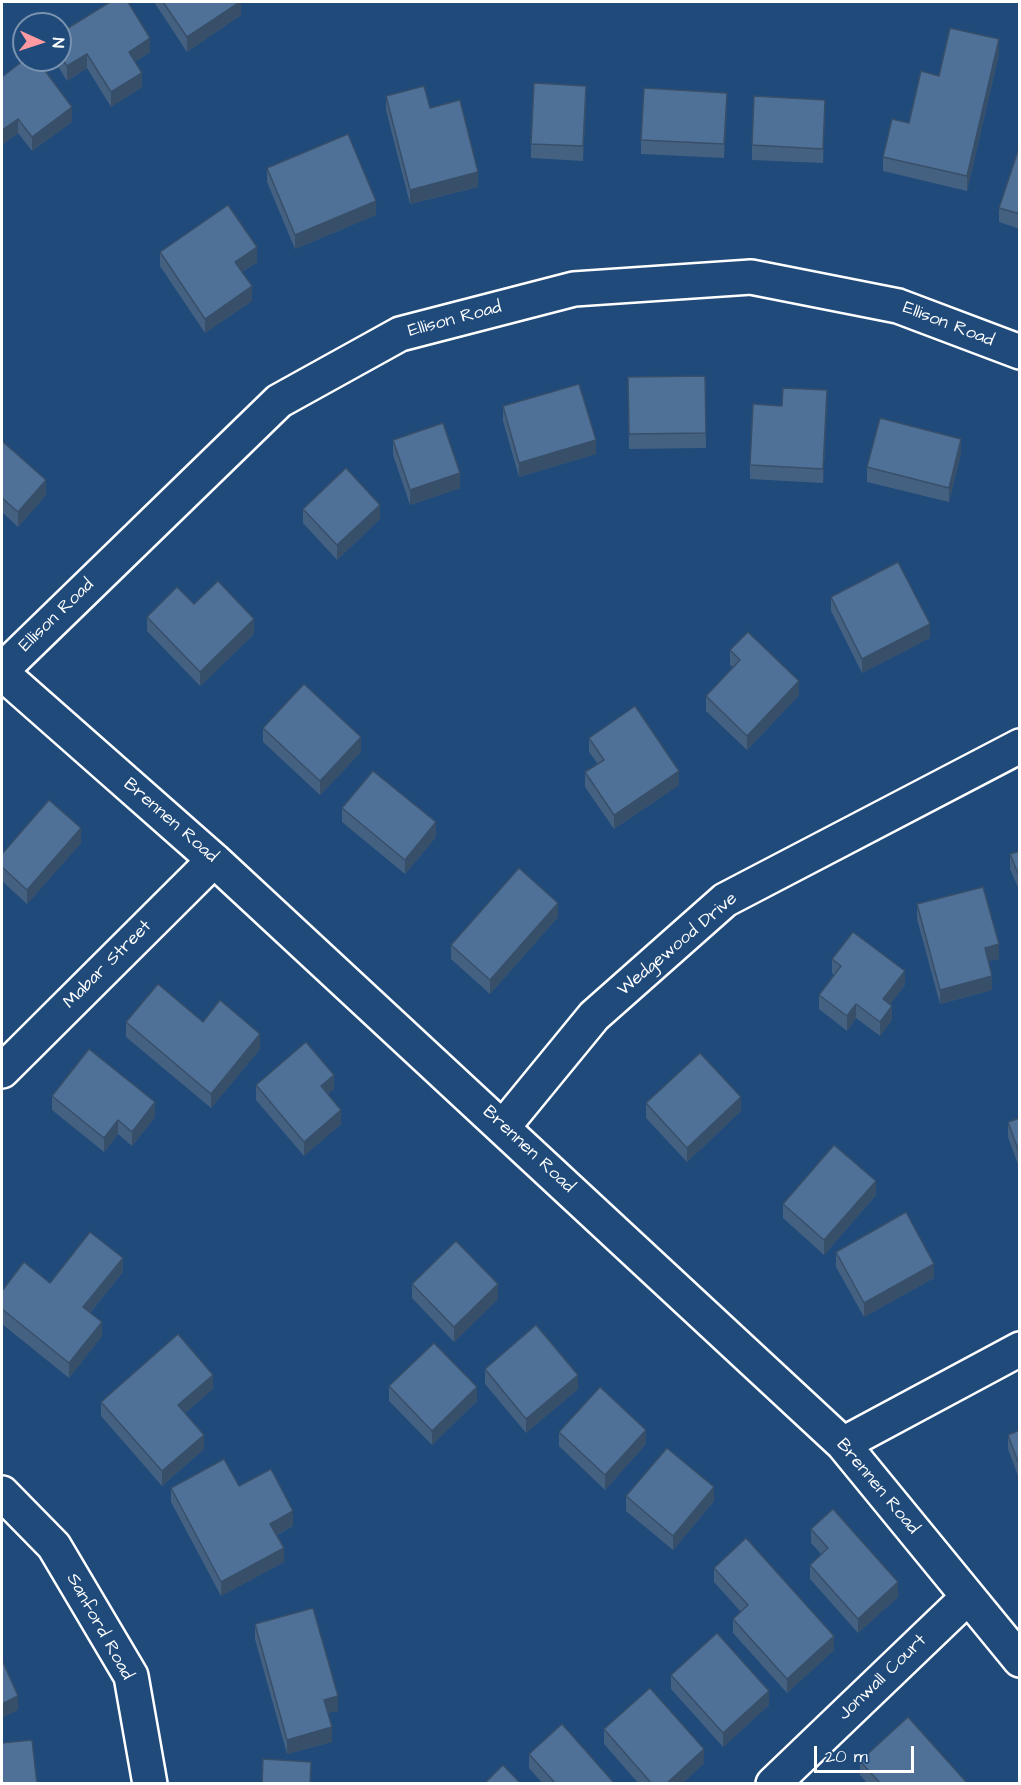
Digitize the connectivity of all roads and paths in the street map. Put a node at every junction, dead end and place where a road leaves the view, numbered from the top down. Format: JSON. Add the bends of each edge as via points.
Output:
{"nodes":[{"id":1,"x":1020,"y":352,"type":"edge"},
{"id":2,"x":2,"y":671,"type":"edge"},
{"id":3,"x":1020,"y":746,"type":"edge"},
{"id":4,"x":214,"y":860,"type":"junction"},
{"id":5,"x":2,"y":1071,"type":"edge"},
{"id":6,"x":503,"y":1126,"type":"junction"},
{"id":7,"x":1020,"y":1349,"type":"edge"},
{"id":8,"x":843,"y":1444,"type":"junction"},
{"id":9,"x":2,"y":1493,"type":"edge"},
{"id":10,"x":968,"y":1597,"type":"junction"},
{"id":11,"x":1020,"y":1660,"type":"edge"},
{"id":12,"x":150,"y":1784,"type":"edge"},
{"id":13,"x":773,"y":1784,"type":"edge"}],
"edges":[{"from":1,"to":2,"type":"street","name":"Ellison Road","via":[[898,306],[751,277],[574,289],[400,334],[279,401]]},
{"from":2,"to":4,"type":"street","name":"Brennen Road"},
{"from":3,"to":6,"type":"street","name":"Wedgewood Drive","via":[[725,900],[594,1016]]},
{"from":4,"to":5,"type":"street","name":"Mabar Street"},
{"from":4,"to":6,"type":"street","name":"Brennen Road"},
{"from":6,"to":8,"type":"street","name":"Brennen Road"},
{"from":7,"to":8,"type":"street"},
{"from":8,"to":10,"type":"street","name":"Brennen Road"},
{"from":9,"to":12,"type":"street","name":"Sanford Road","via":[[54,1546],[131,1676]]},
{"from":10,"to":11,"type":"street","name":"Brennen Road"},
{"from":10,"to":13,"type":"street","name":"Jonwall Court"}]}
